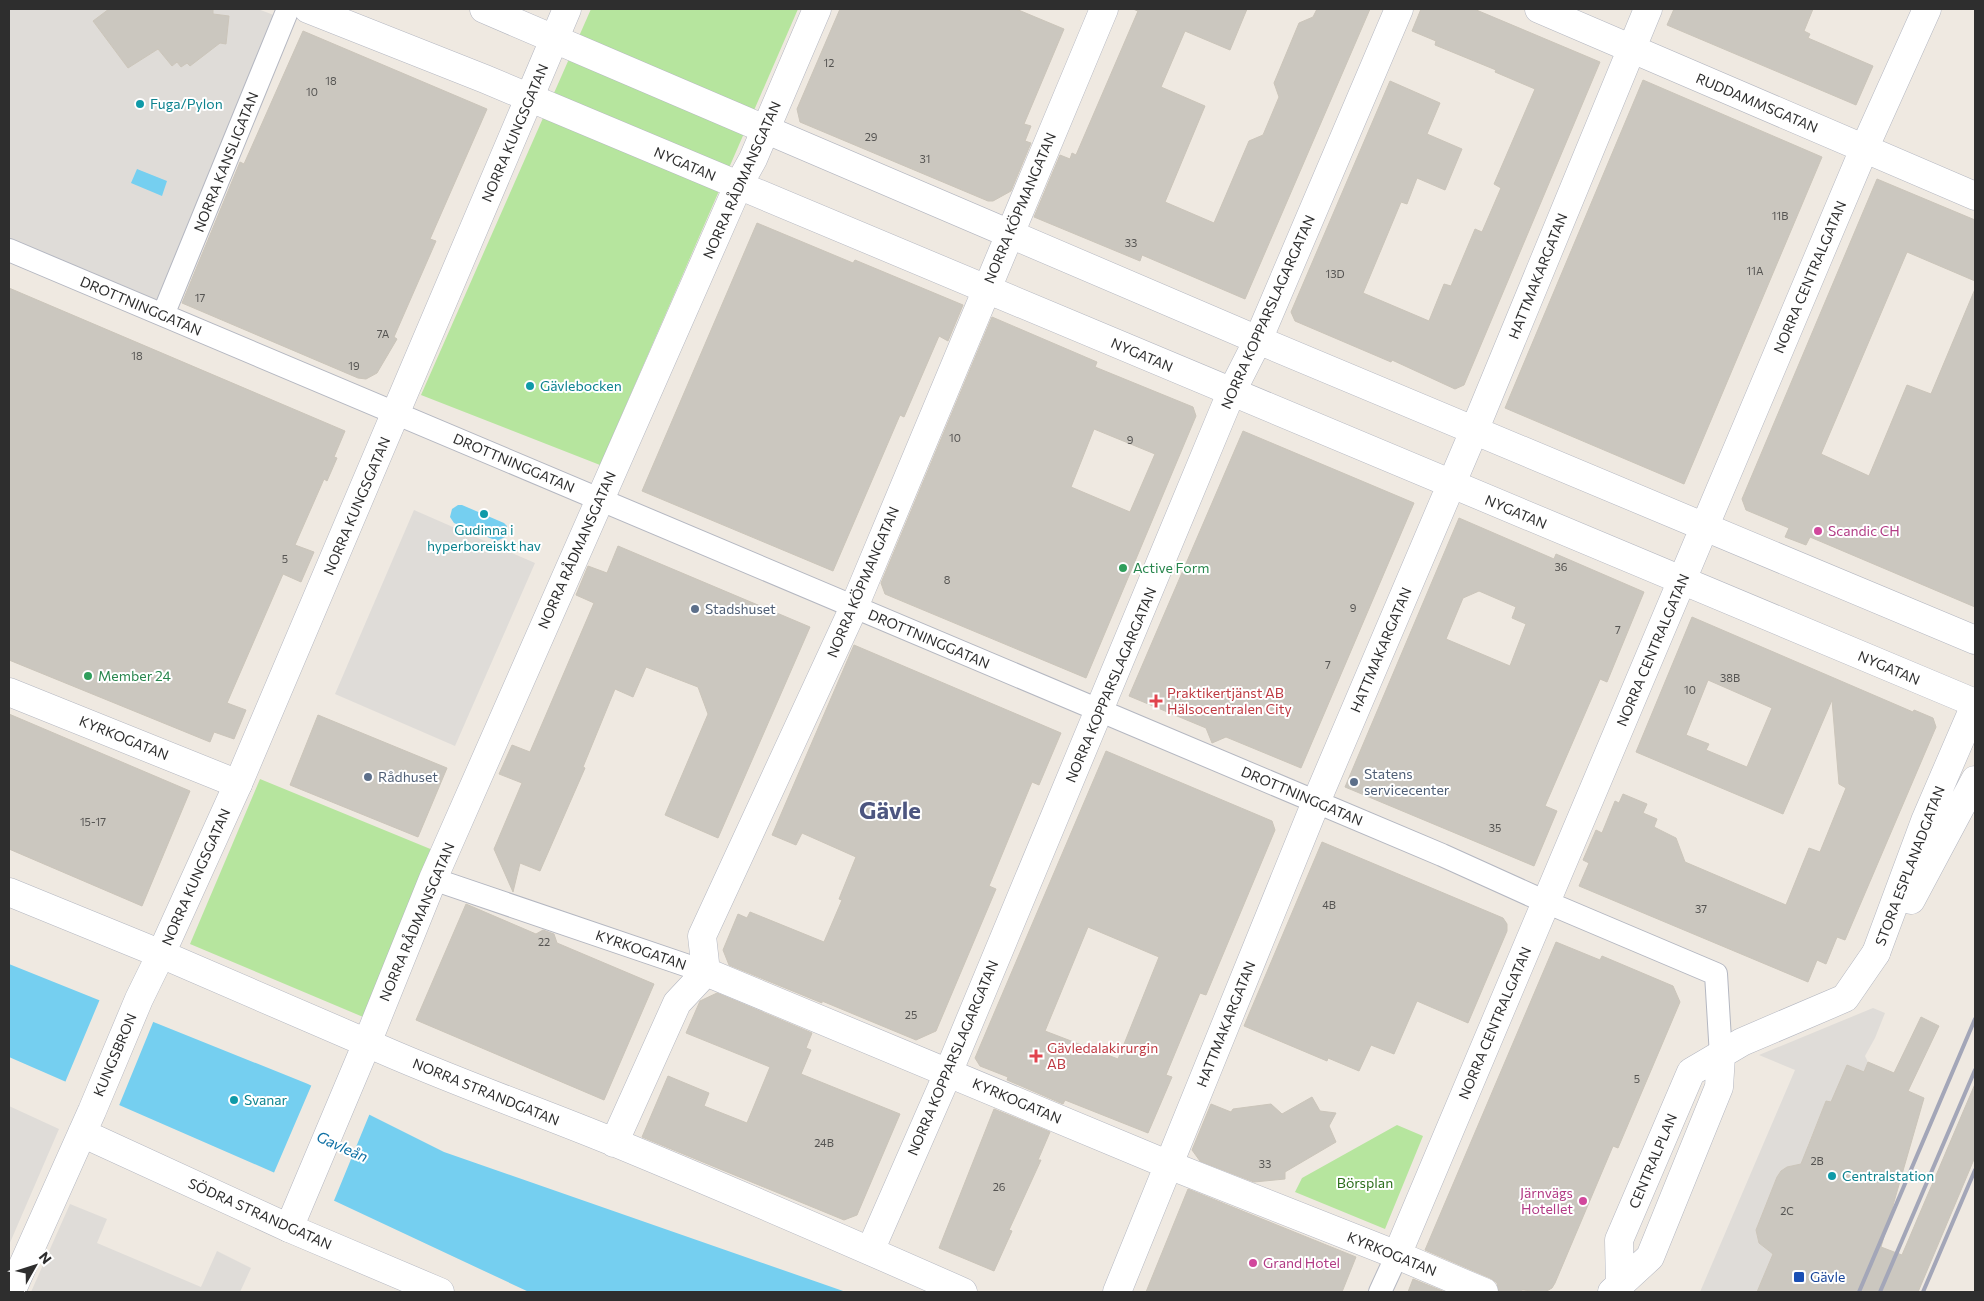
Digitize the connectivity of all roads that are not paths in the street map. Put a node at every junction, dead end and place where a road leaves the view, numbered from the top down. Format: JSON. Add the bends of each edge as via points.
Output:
{"nodes":[{"id":1,"x":288,"y":9,"type":"edge"},
{"id":2,"x":308,"y":9,"type":"edge"},
{"id":3,"x":484,"y":9,"type":"edge"},
{"id":4,"x":567,"y":9,"type":"edge"},
{"id":5,"x":818,"y":9,"type":"edge"},
{"id":6,"x":1104,"y":9,"type":"edge"},
{"id":7,"x":1399,"y":9,"type":"edge"},
{"id":8,"x":1539,"y":9,"type":"edge"},
{"id":9,"x":1648,"y":9,"type":"edge"},
{"id":10,"x":1927,"y":9,"type":"edge"},
{"id":11,"x":554,"y":38,"type":"junction"},
{"id":12,"x":1631,"y":48,"type":"junction"},
{"id":13,"x":529,"y":99,"type":"junction"},
{"id":14,"x":766,"y":128,"type":"junction"},
{"id":15,"x":1864,"y":149,"type":"junction"},
{"id":16,"x":738,"y":186,"type":"junction"},
{"id":17,"x":1975,"y":196,"type":"edge"},
{"id":18,"x":1010,"y":233,"type":"junction"},
{"id":19,"x":9,"y":250,"type":"edge"},
{"id":20,"x":986,"y":290,"type":"junction"},
{"id":21,"x":163,"y":315,"type":"junction"},
{"id":22,"x":1258,"y":340,"type":"junction"},
{"id":23,"x":1231,"y":393,"type":"junction"},
{"id":24,"x":396,"y":413,"type":"junction"},
{"id":25,"x":1474,"y":431,"type":"junction"},
{"id":26,"x":1451,"y":485,"type":"junction"},
{"id":27,"x":599,"y":499,"type":"junction"},
{"id":28,"x":1705,"y":527,"type":"junction"},
{"id":29,"x":1682,"y":581,"type":"junction"},
{"id":30,"x":854,"y":607,"type":"junction"},
{"id":31,"x":1975,"y":640,"type":"edge"},
{"id":32,"x":9,"y":692,"type":"edge"},
{"id":33,"x":1975,"y":704,"type":"edge"},
{"id":34,"x":1100,"y":711,"type":"junction"},
{"id":35,"x":1975,"y":780,"type":"edge"},
{"id":36,"x":238,"y":784,"type":"junction"},
{"id":37,"x":1316,"y":802,"type":"junction"},
{"id":38,"x":433,"y":879,"type":"junction"},
{"id":39,"x":9,"y":892,"type":"edge"},
{"id":40,"x":1546,"y":902,"type":"junction"},
{"id":41,"x":1876,"y":953,"type":"junction"},
{"id":42,"x":161,"y":954,"type":"junction"},
{"id":43,"x":706,"y":972,"type":"junction"},
{"id":44,"x":139,"y":999,"type":"joint"},
{"id":45,"x":367,"y":1043,"type":"junction"},
{"id":46,"x":1721,"y":1056,"type":"junction"},
{"id":47,"x":948,"y":1073,"type":"junction"},
{"id":48,"x":87,"y":1122,"type":"junction"},
{"id":49,"x":614,"y":1143,"type":"junction"},
{"id":50,"x":1169,"y":1165,"type":"junction"},
{"id":51,"x":288,"y":1228,"type":"junction"},
{"id":52,"x":870,"y":1251,"type":"junction"},
{"id":53,"x":1397,"y":1255,"type":"junction"},
{"id":54,"x":1616,"y":1289,"type":"edge"},
{"id":55,"x":11,"y":1292,"type":"edge"},
{"id":56,"x":440,"y":1292,"type":"edge"},
{"id":57,"x":963,"y":1292,"type":"edge"},
{"id":58,"x":1118,"y":1292,"type":"edge"},
{"id":59,"x":1380,"y":1292,"type":"edge"},
{"id":60,"x":1484,"y":1292,"type":"edge"}],
"edges":[{"from":1,"to":21,"type":"street","name":"NORRA KANSLIGATAN"},
{"from":2,"to":13,"type":"street","name":"NYGATAN"},
{"from":3,"to":11,"type":"street"},
{"from":4,"to":11,"type":"street","name":"NORRA KUNGSGATAN"},
{"from":5,"to":14,"type":"street","name":"NORRA RÅDMANSGATAN"},
{"from":6,"to":18,"type":"street","name":"NORRA KÖPMANGATAN"},
{"from":7,"to":22,"type":"street","name":"NORRA KOPPARSLAGARGATAN"},
{"from":8,"to":12,"type":"street","name":"RUDDAMMSGATAN"},
{"from":9,"to":12,"type":"street","name":"HATTMAKARGATAN"},
{"from":10,"to":15,"type":"street","name":"NORRA CENTRALGATAN"},
{"from":11,"to":13,"type":"street","name":"NORRA KUNGSGATAN"},
{"from":11,"to":14,"type":"street"},
{"from":12,"to":15,"type":"street","name":"RUDDAMMSGATAN"},
{"from":12,"to":25,"type":"street","name":"HATTMAKARGATAN"},
{"from":13,"to":16,"type":"street","name":"NYGATAN"},
{"from":13,"to":24,"type":"street","name":"NORRA KUNGSGATAN"},
{"from":14,"to":16,"type":"street","name":"NORRA RÅDMANSGATAN"},
{"from":14,"to":18,"type":"street"},
{"from":15,"to":17,"type":"street","name":"RUDDAMMSGATAN"},
{"from":15,"to":28,"type":"street","name":"NORRA CENTRALGATAN"},
{"from":16,"to":20,"type":"street","name":"NYGATAN"},
{"from":16,"to":27,"type":"street","name":"NORRA RÅDMANSGATAN"},
{"from":18,"to":20,"type":"street","name":"NORRA KÖPMANGATAN"},
{"from":18,"to":22,"type":"street"},
{"from":19,"to":21,"type":"street","name":"DROTTNINGGATAN"},
{"from":20,"to":23,"type":"street","name":"NYGATAN"},
{"from":20,"to":30,"type":"street","name":"NORRA KÖPMANGATAN"},
{"from":21,"to":24,"type":"street","name":"DROTTNINGGATAN"},
{"from":22,"to":23,"type":"street","name":"NORRA KOPPARSLAGARGATAN"},
{"from":22,"to":25,"type":"street"},
{"from":23,"to":26,"type":"street","name":"NYGATAN"},
{"from":23,"to":34,"type":"street","name":"NORRA KOPPARSLAGARGATAN"},
{"from":24,"to":27,"type":"street","name":"DROTTNINGGATAN"},
{"from":24,"to":36,"type":"street","name":"NORRA KUNGSGATAN"},
{"from":25,"to":26,"type":"street","name":"HATTMAKARGATAN"},
{"from":25,"to":28,"type":"street"},
{"from":26,"to":29,"type":"street","name":"NYGATAN"},
{"from":26,"to":37,"type":"street","name":"HATTMAKARGATAN"},
{"from":27,"to":30,"type":"street","name":"DROTTNINGGATAN"},
{"from":27,"to":38,"type":"street","name":"NORRA RÅDMANSGATAN"},
{"from":28,"to":29,"type":"street","name":"NORRA CENTRALGATAN"},
{"from":28,"to":31,"type":"street"},
{"from":29,"to":33,"type":"street","name":"NYGATAN"},
{"from":29,"to":40,"type":"street","name":"NORRA CENTRALGATAN"},
{"from":30,"to":34,"type":"street","name":"DROTTNINGGATAN"},
{"from":30,"to":43,"type":"street","name":"NORRA KÖPMANGATAN","via":[[702,936]]},
{"from":32,"to":36,"type":"street","name":"KYRKOGATAN"},
{"from":33,"to":41,"type":"street","name":"STORA ESPLANADGATAN","via":[[1925,820]]},
{"from":34,"to":37,"type":"street","name":"DROTTNINGGATAN"},
{"from":34,"to":47,"type":"street","name":"NORRA KOPPARSLAGARGATAN"},
{"from":35,"to":41,"type":"street","name":"STORA ESPLANADGATAN","via":[[1906,908]]},
{"from":36,"to":42,"type":"street","name":"NORRA KUNGSGATAN"},
{"from":37,"to":40,"type":"street","name":"DROTTNINGGATAN"},
{"from":37,"to":50,"type":"street","name":"HATTMAKARGATAN"},
{"from":38,"to":43,"type":"street","name":"KYRKOGATAN"},
{"from":38,"to":45,"type":"street","name":"NORRA RÅDMANSGATAN"},
{"from":39,"to":42,"type":"street","name":"NORRA STRANDGATAN"},
{"from":40,"to":46,"type":"street","name":"DROTTNINGGATAN","via":[[1716,974]]},
{"from":40,"to":53,"type":"street","name":"NORRA CENTRALGATAN"},
{"from":41,"to":46,"type":"street","name":"CENTRALPLAN","via":[[1845,998],[1742,1042]]},
{"from":42,"to":44,"type":"street","name":"NORRA KUNGSGATAN"},
{"from":42,"to":45,"type":"street","name":"NORRA STRANDGATAN"},
{"from":43,"to":47,"type":"street","name":"KYRKOGATAN"},
{"from":43,"to":49,"type":"street","via":[[677,1003]]},
{"from":44,"to":48,"type":"street","name":"KUNGSBRON"},
{"from":45,"to":49,"type":"street","name":"NORRA STRANDGATAN"},
{"from":45,"to":51,"type":"street","name":"NORRA RÅDMANSGATAN"},
{"from":46,"to":54,"type":"street","name":"CENTRALPLAN","via":[[1691,1072],[1619,1240]]},
{"from":47,"to":50,"type":"street","name":"KYRKOGATAN"},
{"from":47,"to":52,"type":"street","name":"NORRA KOPPARSLAGARGATAN"},
{"from":48,"to":51,"type":"street","name":"SÖDRA STRANDGATAN"},
{"from":48,"to":55,"type":"street","name":"KUNGSBRON"},
{"from":49,"to":52,"type":"street","name":"NORRA STRANDGATAN"},
{"from":50,"to":53,"type":"street","name":"KYRKOGATAN"},
{"from":50,"to":58,"type":"street","name":"HATTMAKARGATAN"},
{"from":51,"to":56,"type":"street","name":"SÖDRA STRANDGATAN"},
{"from":52,"to":57,"type":"street","name":"NORRA STRANDGATAN"},
{"from":53,"to":59,"type":"street","name":"NORRA CENTRALGATAN"},
{"from":53,"to":60,"type":"street","name":"KYRKOGATAN"}]}
